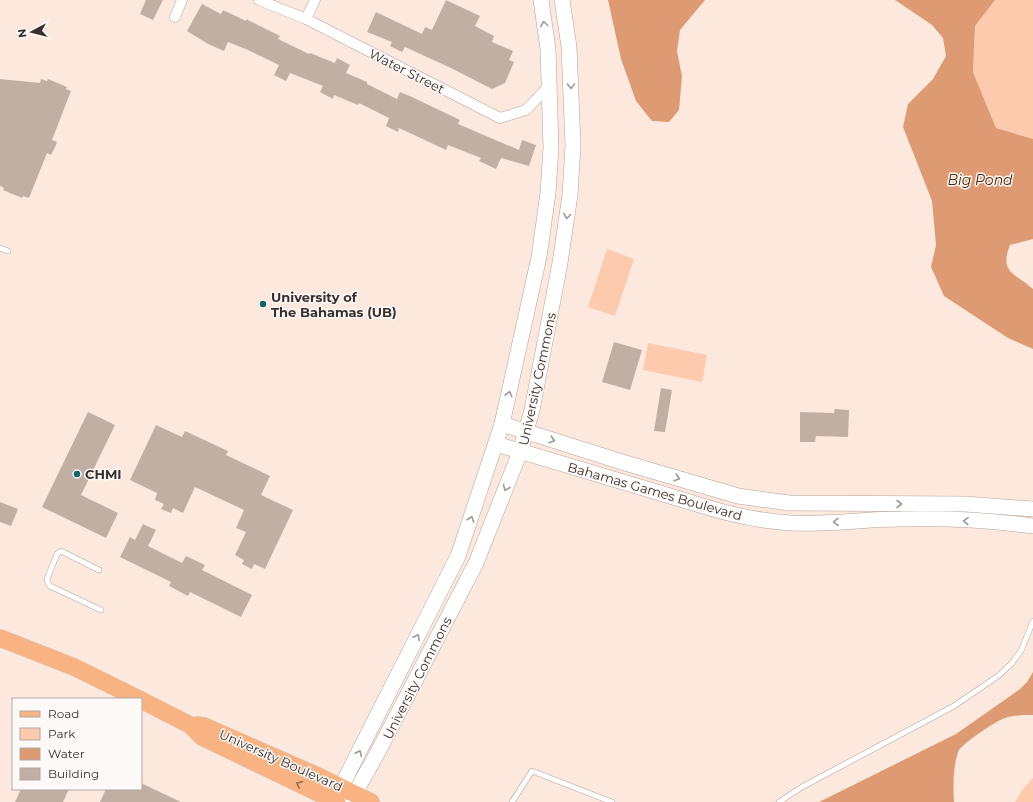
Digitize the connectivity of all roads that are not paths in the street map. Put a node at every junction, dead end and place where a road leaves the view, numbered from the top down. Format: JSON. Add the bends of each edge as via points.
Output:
{"nodes":[{"id":1,"x":182,"y":0,"type":"edge"},
{"id":2,"x":260,"y":0,"type":"edge"},
{"id":3,"x":315,"y":0,"type":"edge"},
{"id":4,"x":541,"y":0,"type":"edge"},
{"id":5,"x":562,"y":0,"type":"edge"},
{"id":6,"x":175,"y":17,"type":"dead end"},
{"id":7,"x":306,"y":19,"type":"junction"},
{"id":8,"x":549,"y":86,"type":"junction"},
{"id":9,"x":0,"y":248,"type":"edge"},
{"id":10,"x":8,"y":251,"type":"dead end"},
{"id":11,"x":502,"y":424,"type":"junction"},
{"id":12,"x":526,"y":432,"type":"junction"},
{"id":13,"x":496,"y":444,"type":"junction"},
{"id":14,"x":520,"y":452,"type":"junction"},
{"id":15,"x":818,"y":503,"type":"junction"},
{"id":16,"x":1033,"y":509,"type":"edge"},
{"id":17,"x":815,"y":523,"type":"junction"},
{"id":18,"x":1033,"y":526,"type":"edge"},
{"id":19,"x":99,"y":570,"type":"dead end"},
{"id":20,"x":101,"y":610,"type":"dead end"},
{"id":21,"x":1033,"y":621,"type":"edge"},
{"id":22,"x":0,"y":638,"type":"edge"},
{"id":23,"x":136,"y":698,"type":"edge"},
{"id":24,"x":142,"y":701,"type":"edge"},
{"id":25,"x":342,"y":798,"type":"edge"},
{"id":26,"x":371,"y":802,"type":"edge"},
{"id":27,"x":512,"y":802,"type":"edge"},
{"id":28,"x":612,"y":802,"type":"edge"},
{"id":29,"x":779,"y":802,"type":"edge"}],
"edges":[{"from":1,"to":6,"type":"street"},
{"from":2,"to":7,"type":"street","name":"Water Street"},
{"from":3,"to":7,"type":"street"},
{"from":8,"to":4,"type":"main road","name":"University Commons","one_way":true,"via":[[548,49]]},
{"from":5,"to":12,"type":"main road","name":"University Commons","one_way":true,"via":[[569,47],[573,146],[570,188],[554,299]]},
{"from":7,"to":8,"type":"street","name":"Water Street","via":[[500,118],[526,110]]},
{"from":11,"to":8,"type":"main road","name":"University Commons","one_way":true,"via":[[539,257],[548,193],[551,148]]},
{"from":9,"to":10,"type":"lane"},
{"from":11,"to":12,"type":"main road","name":"Bahamas Games Boulevard"},
{"from":11,"to":13,"type":"main road","name":"University Commons"},
{"from":12,"to":14,"type":"main road","name":"University Commons"},
{"from":12,"to":15,"type":"main road","name":"Bahamas Games Boulevard","one_way":true,"via":[[738,496],[789,503]]},
{"from":13,"to":14,"type":"main road","name":"Bahamas Games Boulevard"},
{"from":25,"to":13,"type":"main road","name":"University Commons","one_way":true,"via":[[458,556]]},
{"from":14,"to":17,"type":"main road","name":"Bahamas Games Boulevard","via":[[714,510],[770,521]]},
{"from":14,"to":25,"type":"main road","name":"University Commons","one_way":true,"via":[[476,564],[379,750]]},
{"from":15,"to":16,"type":"main road","name":"Bahamas Games Boulevard","one_way":true,"via":[[965,504]]},
{"from":15,"to":17,"type":"main road"},
{"from":18,"to":17,"type":"main road","name":"Bahamas Games Boulevard","one_way":true,"via":[[965,520],[899,519]]},
{"from":19,"to":20,"type":"lane","via":[[61,551],[57,554],[47,579],[50,586]]},
{"from":21,"to":29,"type":"lane","via":[[1021,651],[998,676],[954,706],[802,787]]},
{"from":22,"to":23,"type":"main road","name":"University Boulevard","via":[[74,667]]},
{"from":24,"to":25,"type":"main road","name":"University Boulevard","via":[[190,725],[204,726]]},
{"from":25,"to":26,"type":"main road","name":"University Boulevard"},
{"from":27,"to":28,"type":"lane","via":[[532,771]]}]}
